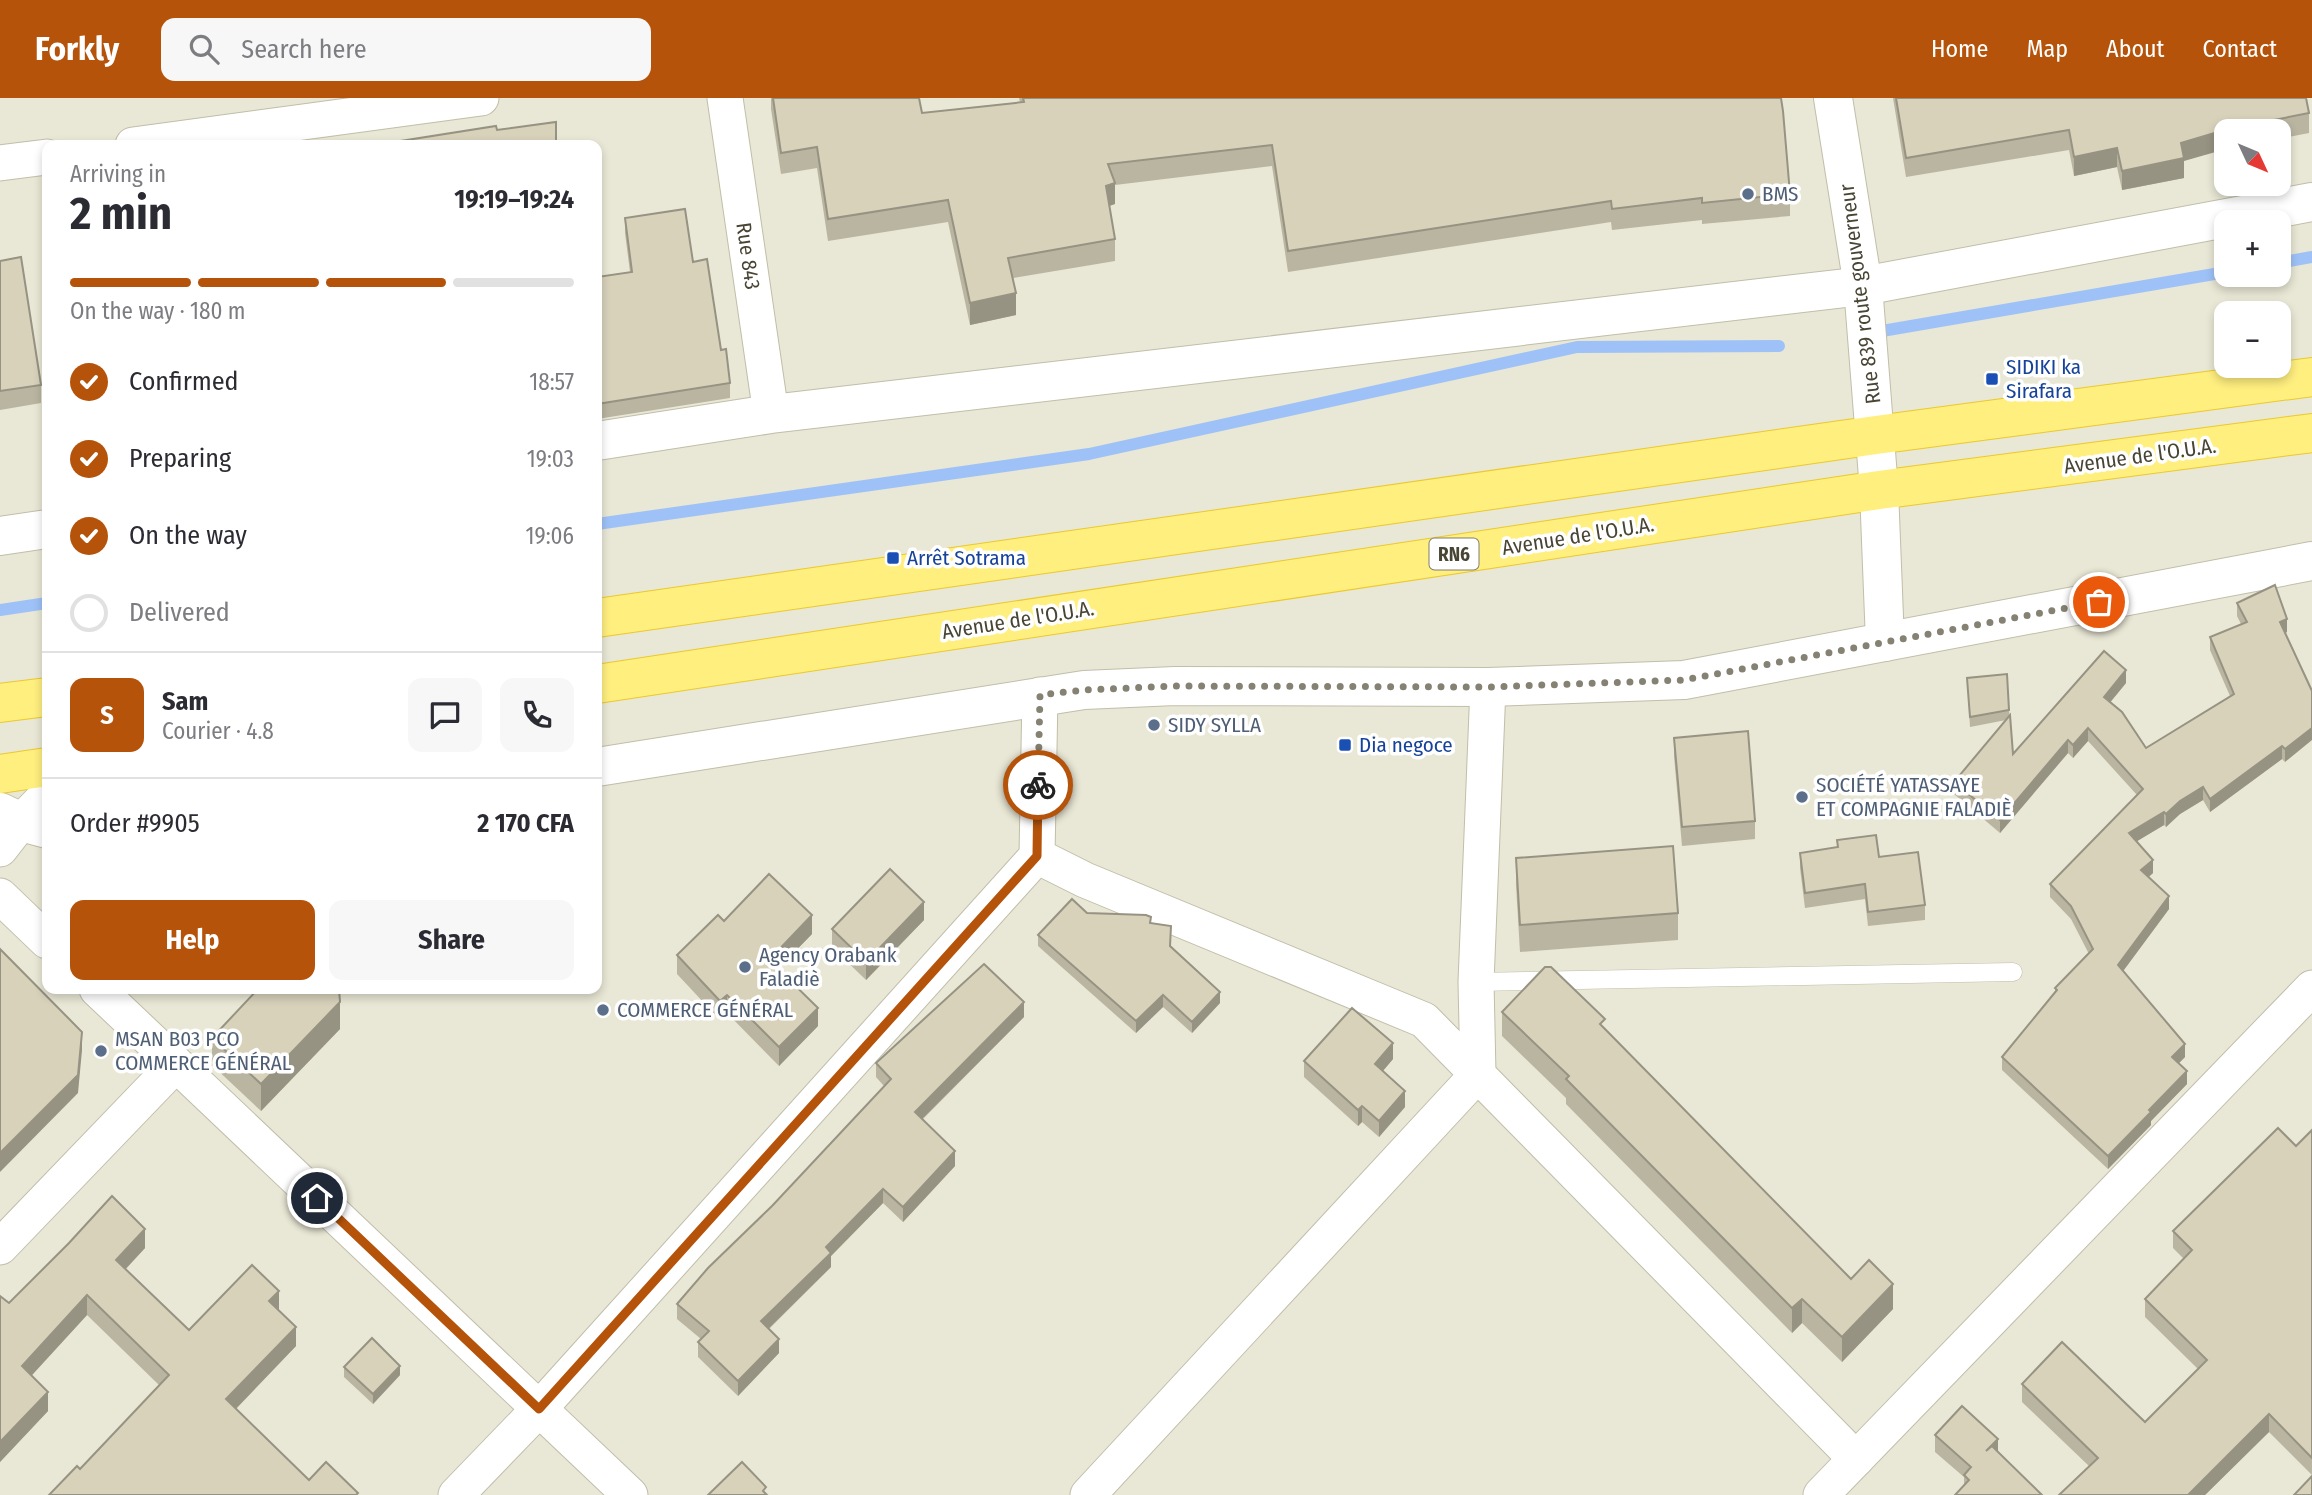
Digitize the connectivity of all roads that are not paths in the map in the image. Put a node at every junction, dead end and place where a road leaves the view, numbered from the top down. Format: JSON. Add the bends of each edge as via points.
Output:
{"nodes":[{"id":1,"x":481,"y":98,"type":"edge"},
{"id":2,"x":725,"y":98,"type":"edge"},
{"id":3,"x":1833,"y":98,"type":"edge"},
{"id":4,"x":170,"y":140,"type":"edge"},
{"id":5,"x":42,"y":158,"type":"edge"},
{"id":6,"x":0,"y":163,"type":"edge"},
{"id":7,"x":2312,"y":202,"type":"edge"},
{"id":8,"x":1863,"y":286,"type":"junction"},
{"id":9,"x":2312,"y":377,"type":"edge"},
{"id":10,"x":771,"y":414,"type":"junction"},
{"id":11,"x":2312,"y":433,"type":"edge"},
{"id":12,"x":1876,"y":435,"type":"junction"},
{"id":13,"x":602,"y":440,"type":"edge"},
{"id":14,"x":1880,"y":490,"type":"junction"},
{"id":15,"x":42,"y":529,"type":"edge"},
{"id":16,"x":0,"y":536,"type":"edge"},
{"id":17,"x":2312,"y":561,"type":"edge"},
{"id":18,"x":602,"y":617,"type":"edge"},
{"id":19,"x":1885,"y":642,"type":"junction"},
{"id":20,"x":602,"y":683,"type":"edge"},
{"id":21,"x":1488,"y":687,"type":"junction"},
{"id":22,"x":1040,"y":695,"type":"junction"},
{"id":23,"x":42,"y":698,"type":"edge"},
{"id":24,"x":0,"y":704,"type":"edge"},
{"id":25,"x":602,"y":765,"type":"edge"},
{"id":26,"x":42,"y":768,"type":"edge"},
{"id":27,"x":0,"y":774,"type":"edge"},
{"id":28,"x":42,"y":800,"type":"edge"},
{"id":29,"x":17,"y":828,"type":"edge"},
{"id":30,"x":1037,"y":856,"type":"junction"},
{"id":31,"x":0,"y":896,"type":"edge"},
{"id":32,"x":42,"y":936,"type":"edge"},
{"id":33,"x":2013,"y":972,"type":"dead end"},
{"id":34,"x":1476,"y":982,"type":"junction"},
{"id":35,"x":2312,"y":988,"type":"edge"},
{"id":36,"x":102,"y":994,"type":"edge"},
{"id":37,"x":176,"y":1064,"type":"junction"},
{"id":38,"x":1478,"y":1074,"type":"junction"},
{"id":39,"x":0,"y":1247,"type":"edge"},
{"id":40,"x":539,"y":1409,"type":"junction"},
{"id":41,"x":1856,"y":1459,"type":"junction"},
{"id":42,"x":456,"y":1495,"type":"edge"},
{"id":43,"x":630,"y":1495,"type":"edge"},
{"id":44,"x":1088,"y":1495,"type":"edge"},
{"id":45,"x":1821,"y":1495,"type":"edge"}],
"edges":[{"from":1,"to":4,"type":"street"},
{"from":2,"to":10,"type":"street","name":"Rue 843"},
{"from":3,"to":8,"type":"street","name":"Rue 839 route gouverneur"},
{"from":5,"to":6,"type":"street"},
{"from":7,"to":8,"type":"street"},
{"from":8,"to":10,"type":"street"},
{"from":8,"to":12,"type":"street","name":"Rue 839 route gouverneur"},
{"from":9,"to":12,"type":"highway"},
{"from":10,"to":13,"type":"street"},
{"from":11,"to":14,"type":"highway","name":"Avenue de l'O.U.A.","number":"RN6"},
{"from":12,"to":14,"type":"street","name":"Rue 839 route gouverneur"},
{"from":12,"to":18,"type":"highway"},
{"from":14,"to":19,"type":"street","name":"Rue 839 route gouverneur"},
{"from":14,"to":20,"type":"highway","name":"Avenue de l'O.U.A.","number":"RN6"},
{"from":15,"to":16,"type":"street"},
{"from":17,"to":19,"type":"street"},
{"from":19,"to":21,"type":"street","via":[[1684,680]]},
{"from":21,"to":22,"type":"street","via":[[1175,686]]},
{"from":21,"to":34,"type":"street"},
{"from":22,"to":25,"type":"street"},
{"from":22,"to":30,"type":"street"},
{"from":23,"to":24,"type":"highway"},
{"from":26,"to":27,"type":"highway"},
{"from":28,"to":29,"type":"street"},
{"from":30,"to":38,"type":"street","via":[[1424,1020]]},
{"from":30,"to":40,"type":"street"},
{"from":31,"to":32,"type":"street"},
{"from":33,"to":34,"type":"lane"},
{"from":34,"to":38,"type":"street"},
{"from":35,"to":41,"type":"street"},
{"from":36,"to":37,"type":"street"},
{"from":37,"to":39,"type":"street"},
{"from":37,"to":40,"type":"street"},
{"from":38,"to":41,"type":"street"},
{"from":38,"to":44,"type":"street"},
{"from":40,"to":42,"type":"street"},
{"from":40,"to":43,"type":"street"},
{"from":41,"to":45,"type":"street"}]}
